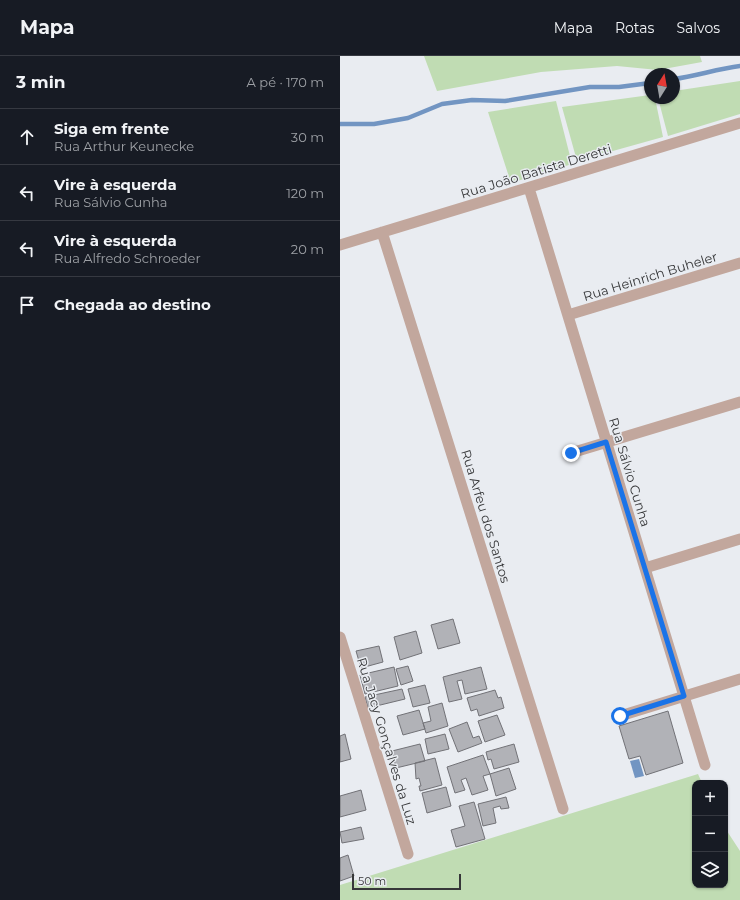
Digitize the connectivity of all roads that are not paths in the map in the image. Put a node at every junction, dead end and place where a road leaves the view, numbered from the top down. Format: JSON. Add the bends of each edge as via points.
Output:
{"nodes":[{"id":1,"x":740,"y":124,"type":"edge"},
{"id":2,"x":529,"y":188,"type":"junction"},
{"id":3,"x":382,"y":232,"type":"junction"},
{"id":4,"x":340,"y":245,"type":"edge"},
{"id":5,"x":740,"y":263,"type":"edge"},
{"id":6,"x":568,"y":315,"type":"junction"},
{"id":7,"x":740,"y":402,"type":"edge"},
{"id":8,"x":606,"y":442,"type":"junction"},
{"id":9,"x":571,"y":453,"type":"dead end"},
{"id":10,"x":740,"y":539,"type":"edge"},
{"id":11,"x":645,"y":568,"type":"junction"},
{"id":12,"x":340,"y":637,"type":"edge"},
{"id":13,"x":740,"y":679,"type":"edge"},
{"id":14,"x":684,"y":696,"type":"junction"},
{"id":15,"x":620,"y":716,"type":"dead end"},
{"id":16,"x":705,"y":765,"type":"dead end"},
{"id":17,"x":563,"y":809,"type":"dead end"},
{"id":18,"x":408,"y":854,"type":"dead end"}],
"edges":[{"from":1,"to":2,"type":"street","name":"Rua João Batista Deretti"},
{"from":2,"to":3,"type":"street","name":"Rua João Batista Deretti"},
{"from":2,"to":6,"type":"street","name":"Rua Sálvio Cunha"},
{"from":3,"to":4,"type":"street","name":"Rua João Batista Deretti"},
{"from":3,"to":17,"type":"street","name":"Rua Arfeu dos Santos"},
{"from":5,"to":6,"type":"street","name":"Rua Heinrich Buheler"},
{"from":6,"to":8,"type":"street","name":"Rua Sálvio Cunha"},
{"from":7,"to":8,"type":"street"},
{"from":8,"to":9,"type":"street"},
{"from":8,"to":11,"type":"street","name":"Rua Sálvio Cunha"},
{"from":10,"to":11,"type":"street"},
{"from":11,"to":14,"type":"street","name":"Rua Sálvio Cunha"},
{"from":12,"to":18,"type":"street","name":"Rua Jacy Gonçalves da Luz"},
{"from":13,"to":14,"type":"street"},
{"from":14,"to":15,"type":"street"},
{"from":14,"to":16,"type":"street","name":"Rua Sálvio Cunha"}]}
